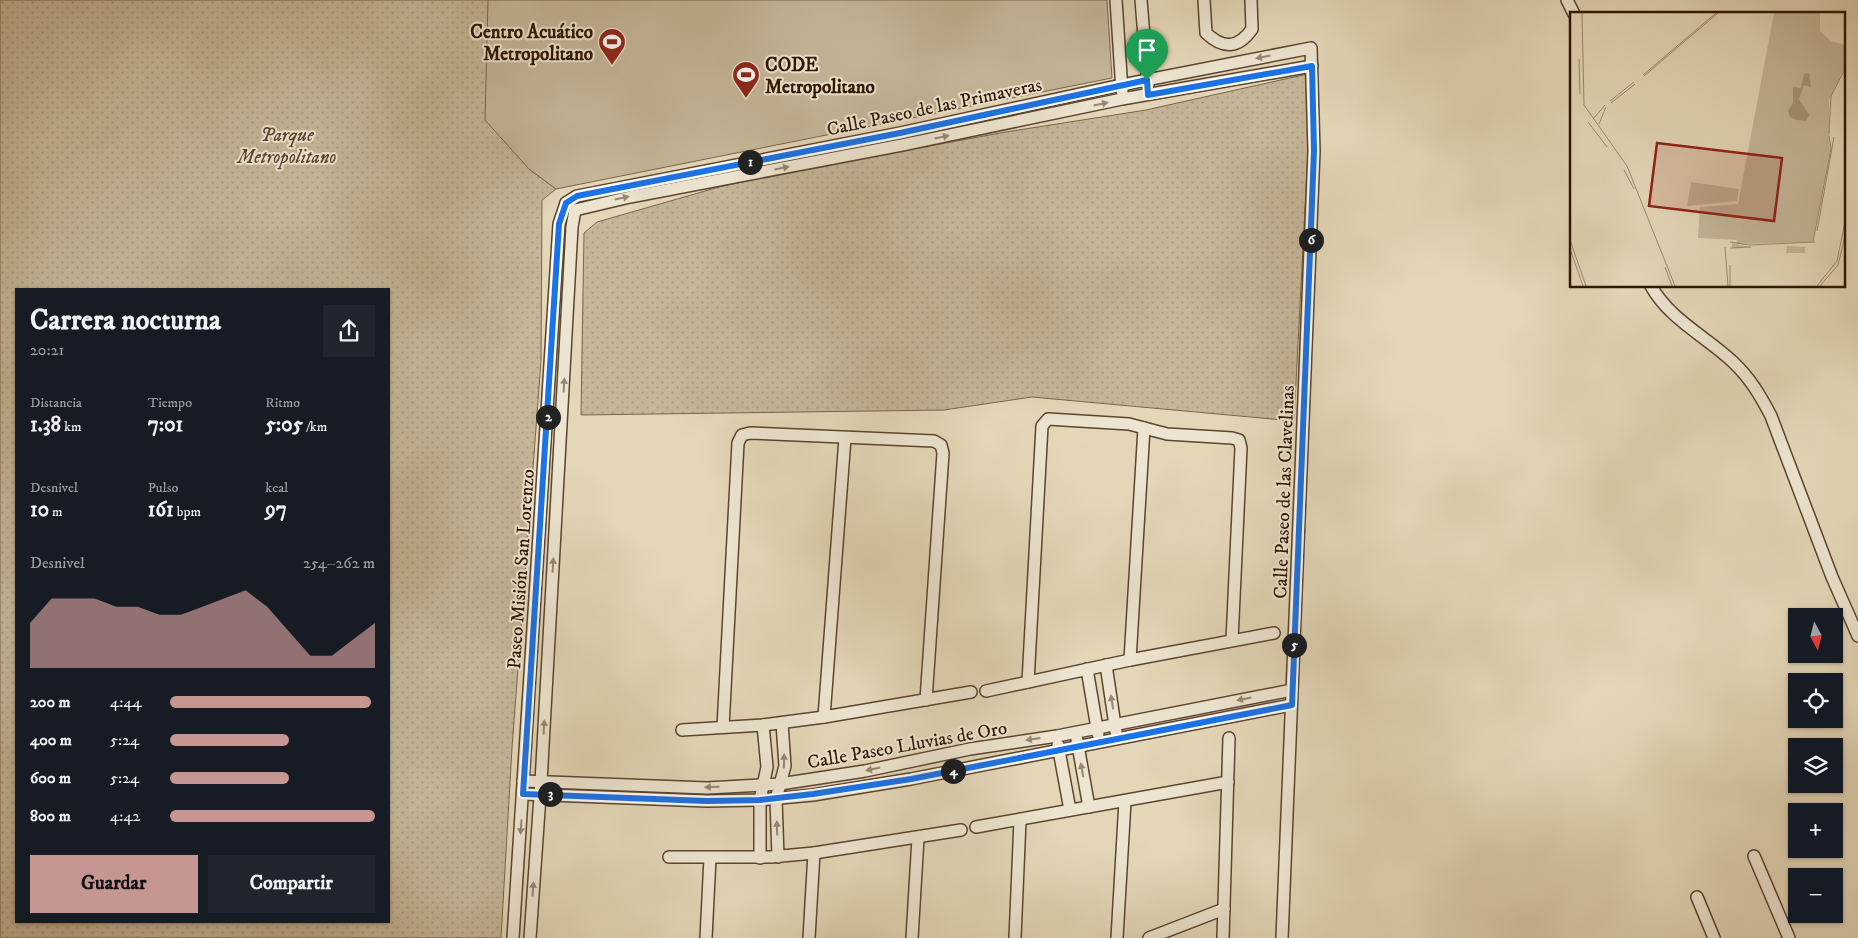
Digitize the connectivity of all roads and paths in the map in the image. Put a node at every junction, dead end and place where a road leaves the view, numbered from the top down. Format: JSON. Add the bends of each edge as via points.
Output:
{"nodes":[{"id":1,"x":1116,"y":0,"type":"edge"},
{"id":2,"x":1141,"y":0,"type":"edge"},
{"id":3,"x":1204,"y":0,"type":"edge"},
{"id":4,"x":1251,"y":0,"type":"edge"},
{"id":5,"x":1567,"y":0,"type":"edge"},
{"id":6,"x":1573,"y":12,"type":"edge"},
{"id":7,"x":1311,"y":48,"type":"joint"},
{"id":8,"x":1312,"y":66,"type":"junction"},
{"id":9,"x":1147,"y":80,"type":"junction"},
{"id":10,"x":1121,"y":84,"type":"junction"},
{"id":11,"x":1148,"y":95,"type":"junction"},
{"id":12,"x":1122,"y":100,"type":"junction"},
{"id":13,"x":570,"y":206,"type":"junction"},
{"id":14,"x":1652,"y":288,"type":"edge"},
{"id":15,"x":1144,"y":428,"type":"junction"},
{"id":16,"x":845,"y":438,"type":"junction"},
{"id":17,"x":1274,"y":633,"type":"dead end"},
{"id":18,"x":1858,"y":636,"type":"edge"},
{"id":19,"x":1232,"y":640,"type":"junction"},
{"id":20,"x":1130,"y":660,"type":"junction"},
{"id":21,"x":1106,"y":665,"type":"junction"},
{"id":22,"x":1087,"y":669,"type":"junction"},
{"id":23,"x":1028,"y":682,"type":"junction"},
{"id":24,"x":1292,"y":690,"type":"junction"},
{"id":25,"x":986,"y":691,"type":"dead end"},
{"id":26,"x":970,"y":692,"type":"dead end"},
{"id":27,"x":926,"y":700,"type":"junction"},
{"id":28,"x":1292,"y":705,"type":"junction"},
{"id":29,"x":824,"y":717,"type":"junction"},
{"id":30,"x":782,"y":723,"type":"junction"},
{"id":31,"x":1116,"y":724,"type":"junction"},
{"id":32,"x":763,"y":725,"type":"junction"},
{"id":33,"x":723,"y":727,"type":"junction"},
{"id":34,"x":1097,"y":728,"type":"junction"},
{"id":35,"x":682,"y":730,"type":"dead end"},
{"id":36,"x":1076,"y":732,"type":"junction"},
{"id":37,"x":1057,"y":736,"type":"junction"},
{"id":38,"x":1229,"y":738,"type":"dead end"},
{"id":39,"x":1116,"y":739,"type":"junction"},
{"id":40,"x":1099,"y":742,"type":"junction"},
{"id":41,"x":1078,"y":746,"type":"junction"},
{"id":42,"x":1059,"y":750,"type":"junction"},
{"id":43,"x":523,"y":781,"type":"junction"},
{"id":44,"x":541,"y":782,"type":"junction"},
{"id":45,"x":1228,"y":782,"type":"junction"},
{"id":46,"x":780,"y":784,"type":"junction"},
{"id":47,"x":764,"y":786,"type":"junction"},
{"id":48,"x":523,"y":794,"type":"junction"},
{"id":49,"x":540,"y":794,"type":"junction"},
{"id":50,"x":776,"y":799,"type":"junction"},
{"id":51,"x":760,"y":800,"type":"junction"},
{"id":52,"x":1124,"y":801,"type":"junction"},
{"id":53,"x":1089,"y":807,"type":"junction"},
{"id":54,"x":1070,"y":810,"type":"junction"},
{"id":55,"x":1020,"y":820,"type":"junction"},
{"id":56,"x":976,"y":827,"type":"dead end"},
{"id":57,"x":961,"y":830,"type":"dead end"},
{"id":58,"x":918,"y":838,"type":"junction"},
{"id":59,"x":814,"y":853,"type":"junction"},
{"id":60,"x":1754,"y":856,"type":"dead end"},
{"id":61,"x":669,"y":857,"type":"dead end"},
{"id":62,"x":778,"y":857,"type":"junction"},
{"id":63,"x":710,"y":858,"type":"junction"},
{"id":64,"x":760,"y":858,"type":"junction"},
{"id":65,"x":1697,"y":897,"type":"dead end"},
{"id":66,"x":1224,"y":909,"type":"junction"},
{"id":67,"x":513,"y":938,"type":"edge"},
{"id":68,"x":530,"y":938,"type":"edge"},
{"id":69,"x":706,"y":938,"type":"edge"},
{"id":70,"x":809,"y":938,"type":"edge"},
{"id":71,"x":912,"y":938,"type":"edge"},
{"id":72,"x":1015,"y":938,"type":"edge"},
{"id":73,"x":1116,"y":938,"type":"edge"},
{"id":74,"x":1149,"y":938,"type":"edge"},
{"id":75,"x":1223,"y":938,"type":"edge"},
{"id":76,"x":1282,"y":938,"type":"edge"},
{"id":77,"x":1714,"y":938,"type":"edge"},
{"id":78,"x":1789,"y":938,"type":"edge"}],
"edges":[{"from":1,"to":10,"type":"street"},
{"from":2,"to":9,"type":"street"},
{"from":3,"to":4,"type":"street","via":[[1206,32],[1223,44],[1241,42],[1252,29]]},
{"from":5,"to":6,"type":"street"},
{"from":7,"to":8,"type":"street","name":"Calle Paseo de las Clavelinas"},
{"from":7,"to":9,"type":"street","name":"Calle Paseo de las Primaveras","one_way":true},
{"from":8,"to":11,"type":"street","name":"Calle Paseo de las Primaveras"},
{"from":8,"to":24,"type":"street","name":"Calle Paseo de las Clavelinas","via":[[1314,151]]},
{"from":9,"to":10,"type":"street","name":"Calle Paseo de las Primaveras"},
{"from":9,"to":11,"type":"street"},
{"from":10,"to":12,"type":"street"},
{"from":10,"to":13,"type":"street","name":"Calle Paseo de las Primaveras","via":[[900,133],[577,196]]},
{"from":11,"to":12,"type":"street","name":"Calle Paseo de las Primaveras"},
{"from":13,"to":12,"type":"street","name":"Calle Paseo de las Primaveras","one_way":true,"via":[[902,145]]},
{"from":13,"to":43,"type":"street","name":"Paseo Misión San Lorenzo","via":[[559,224]]},
{"from":44,"to":13,"type":"street","name":"Paseo Misión San Lorenzo","one_way":true,"via":[[572,227]]},
{"from":14,"to":18,"type":"street","via":[[1677,317],[1732,360],[1760,394]]},
{"from":15,"to":19,"type":"street","via":[[1167,434],[1239,440]]},
{"from":15,"to":20,"type":"street"},
{"from":15,"to":23,"type":"street","via":[[1058,419],[1048,419],[1042,426]]},
{"from":16,"to":27,"type":"street","via":[[934,441],[941,446]]},
{"from":16,"to":29,"type":"street"},
{"from":16,"to":33,"type":"street","via":[[750,433],[742,435],[738,443]]},
{"from":17,"to":19,"type":"street"},
{"from":19,"to":20,"type":"street"},
{"from":20,"to":21,"type":"street"},
{"from":21,"to":22,"type":"street"},
{"from":31,"to":21,"type":"street","one_way":true},
{"from":22,"to":23,"type":"street"},
{"from":22,"to":34,"type":"street"},
{"from":23,"to":25,"type":"street"},
{"from":24,"to":28,"type":"street","name":"Calle Paseo de las Clavelinas"},
{"from":24,"to":31,"type":"street","name":"Calle Paseo Lluvias de Oro","one_way":true},
{"from":26,"to":27,"type":"street"},
{"from":27,"to":29,"type":"street"},
{"from":28,"to":39,"type":"street","name":"Calle Paseo Lluvias de Oro"},
{"from":28,"to":76,"type":"street","name":"Calle Paseo de las Clavelinas"},
{"from":29,"to":30,"type":"street"},
{"from":30,"to":32,"type":"street"},
{"from":46,"to":30,"type":"street","one_way":true,"via":[[785,766]]},
{"from":31,"to":34,"type":"street","name":"Calle Paseo Lluvias de Oro"},
{"from":31,"to":39,"type":"street"},
{"from":32,"to":33,"type":"street"},
{"from":32,"to":47,"type":"street","via":[[767,767]]},
{"from":33,"to":35,"type":"street"},
{"from":34,"to":36,"type":"street","name":"Calle Paseo Lluvias de Oro"},
{"from":34,"to":40,"type":"street"},
{"from":36,"to":37,"type":"street","name":"Calle Paseo Lluvias de Oro"},
{"from":36,"to":41,"type":"street"},
{"from":37,"to":42,"type":"street"},
{"from":37,"to":46,"type":"street","name":"Calle Paseo Lluvias de Oro","one_way":true},
{"from":38,"to":45,"type":"street"},
{"from":39,"to":40,"type":"street","name":"Calle Paseo Lluvias de Oro"},
{"from":40,"to":41,"type":"street","name":"Calle Paseo Lluvias de Oro"},
{"from":41,"to":42,"type":"street","name":"Calle Paseo Lluvias de Oro"},
{"from":53,"to":41,"type":"street","one_way":true},
{"from":42,"to":50,"type":"street","name":"Calle Paseo Lluvias de Oro","via":[[911,779]]},
{"from":42,"to":54,"type":"street"},
{"from":43,"to":44,"type":"street","name":"Calle Paseo Lluvias de Oro"},
{"from":43,"to":48,"type":"street","name":"Paseo Misión San Lorenzo"},
{"from":47,"to":44,"type":"street","name":"Calle Paseo Lluvias de Oro","one_way":true,"via":[[707,788]]},
{"from":44,"to":49,"type":"street","name":"Paseo Misión San Lorenzo"},
{"from":45,"to":52,"type":"street"},
{"from":45,"to":66,"type":"street"},
{"from":46,"to":47,"type":"street","name":"Calle Paseo Lluvias de Oro"},
{"from":46,"to":50,"type":"street"},
{"from":47,"to":51,"type":"street"},
{"from":48,"to":49,"type":"street","name":"Calle Paseo Lluvias de Oro"},
{"from":48,"to":67,"type":"street","name":"Paseo Misión San Lorenzo","one_way":true},
{"from":49,"to":51,"type":"street","name":"Calle Paseo Lluvias de Oro"},
{"from":68,"to":49,"type":"street","name":"Paseo Misión San Lorenzo","one_way":true},
{"from":50,"to":51,"type":"street","name":"Calle Paseo Lluvias de Oro"},
{"from":62,"to":50,"type":"street","one_way":true},
{"from":51,"to":64,"type":"street"},
{"from":52,"to":53,"type":"street"},
{"from":52,"to":73,"type":"street"},
{"from":53,"to":54,"type":"street"},
{"from":54,"to":55,"type":"street"},
{"from":55,"to":56,"type":"street"},
{"from":55,"to":72,"type":"street"},
{"from":57,"to":58,"type":"street"},
{"from":58,"to":59,"type":"street"},
{"from":58,"to":71,"type":"street"},
{"from":59,"to":62,"type":"street"},
{"from":59,"to":70,"type":"street"},
{"from":60,"to":78,"type":"street"},
{"from":61,"to":63,"type":"street"},
{"from":62,"to":64,"type":"street"},
{"from":63,"to":64,"type":"street"},
{"from":63,"to":69,"type":"street"},
{"from":65,"to":77,"type":"street"},
{"from":66,"to":74,"type":"street"},
{"from":66,"to":75,"type":"street"}]}
